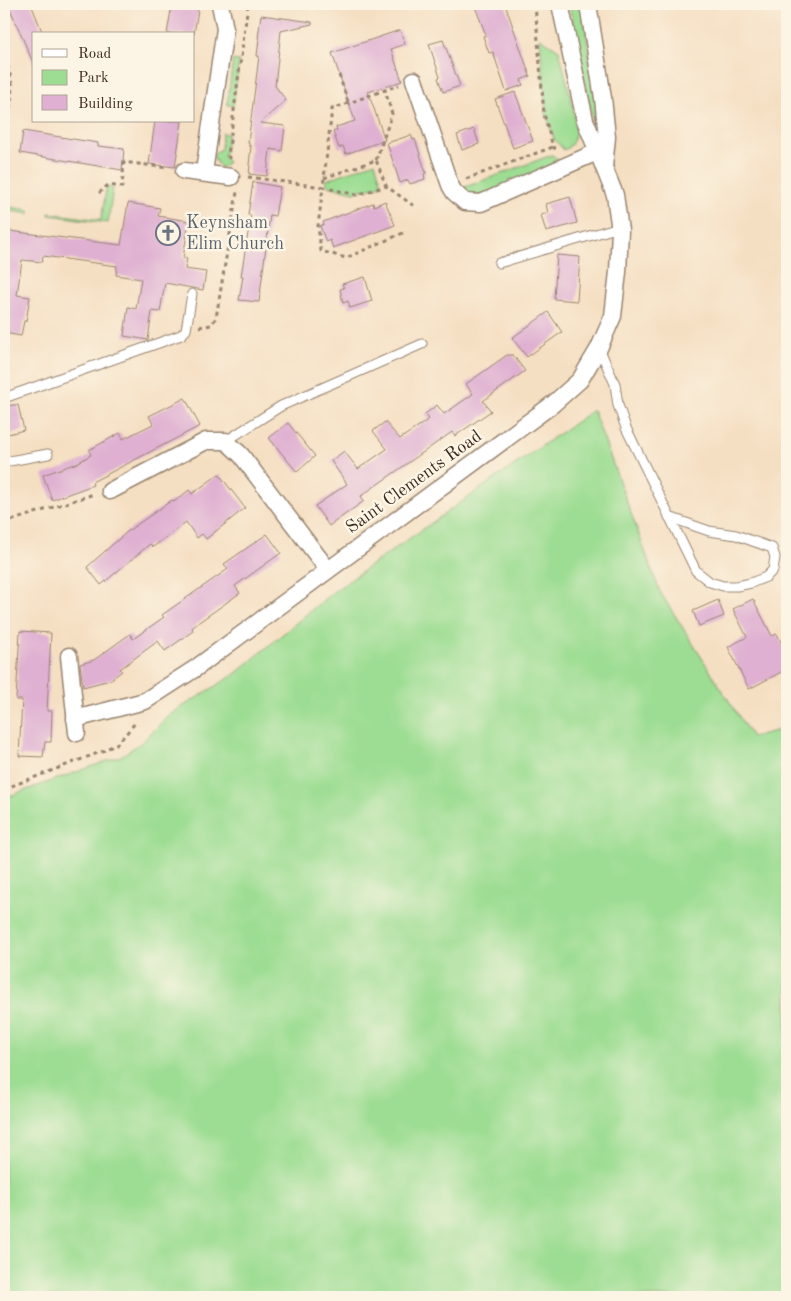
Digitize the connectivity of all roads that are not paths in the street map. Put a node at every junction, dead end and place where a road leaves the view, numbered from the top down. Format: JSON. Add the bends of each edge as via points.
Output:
{"nodes":[{"id":1,"x":220,"y":4,"type":"edge"},
{"id":2,"x":560,"y":4,"type":"edge"},
{"id":3,"x":588,"y":4,"type":"edge"},
{"id":4,"x":414,"y":80,"type":"road end"},
{"id":5,"x":600,"y":159,"type":"junction"},
{"id":6,"x":184,"y":170,"type":"road end"},
{"id":7,"x":204,"y":172,"type":"junction"},
{"id":8,"x":231,"y":177,"type":"road end"},
{"id":9,"x":619,"y":227,"type":"junction"},
{"id":10,"x":499,"y":263,"type":"dead end"},
{"id":11,"x":192,"y":294,"type":"dead end"},
{"id":12,"x":422,"y":344,"type":"dead end"},
{"id":13,"x":600,"y":348,"type":"junction"},
{"id":14,"x":4,"y":398,"type":"edge"},
{"id":15,"x":226,"y":441,"type":"junction"},
{"id":16,"x":48,"y":454,"type":"dead end"},
{"id":17,"x":4,"y":462,"type":"edge"},
{"id":18,"x":110,"y":492,"type":"road end"},
{"id":19,"x":669,"y":517,"type":"junction"},
{"id":20,"x":328,"y":570,"type":"junction"},
{"id":21,"x":69,"y":656,"type":"dead end"}],
"edges":[{"from":1,"to":7,"type":"street","via":[[225,29]]},
{"from":2,"to":5,"type":"street","name":"Saint Clements Road","via":[[585,120]]},
{"from":3,"to":5,"type":"street","name":"Saint Clements Road","via":[[608,137]]},
{"from":4,"to":5,"type":"street","via":[[450,185],[465,202],[481,203],[575,162]]},
{"from":5,"to":9,"type":"street","name":"Saint Clements Road","via":[[615,195]]},
{"from":6,"to":7,"type":"street"},
{"from":7,"to":8,"type":"street"},
{"from":9,"to":10,"type":"lane"},
{"from":9,"to":13,"type":"street","name":"Saint Clements Road","via":[[613,316]]},
{"from":11,"to":14,"type":"lane","via":[[186,330],[181,335]]},
{"from":12,"to":15,"type":"lane","via":[[281,406]]},
{"from":13,"to":19,"type":"lane","via":[[615,384],[626,428]]},
{"from":13,"to":20,"type":"street","name":"Saint Clements Road","via":[[580,380],[553,404]]},
{"from":15,"to":18,"type":"street","via":[[206,441]]},
{"from":15,"to":20,"type":"street","via":[[241,455]]},
{"from":16,"to":17,"type":"lane"},
{"from":19,"to":19,"type":"lane","via":[[696,572],[710,582],[737,586],[766,577],[773,570],[775,557],[772,548]]},
{"from":20,"to":21,"type":"street","name":"Saint Clements Road","via":[[196,668],[145,700],[76,726]]}]}
